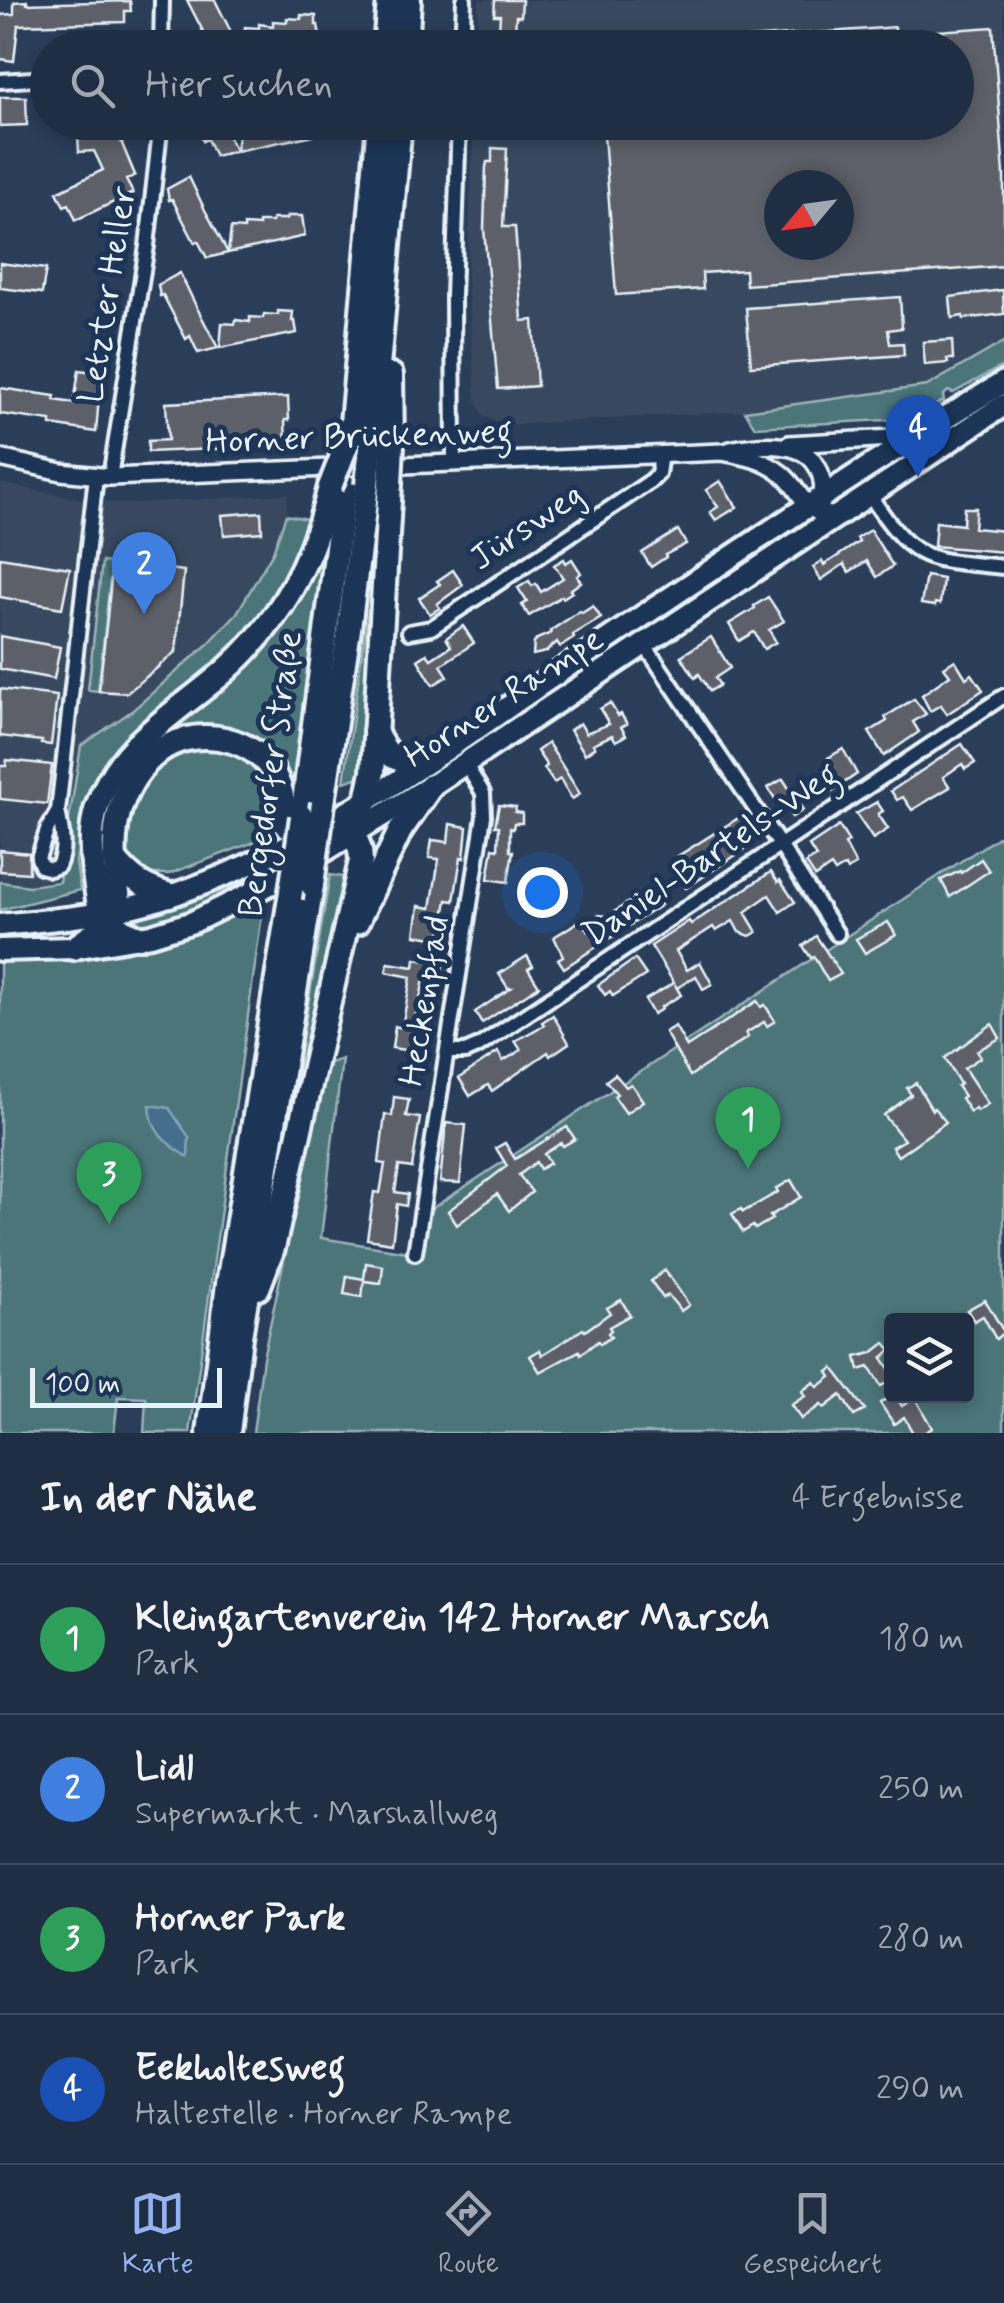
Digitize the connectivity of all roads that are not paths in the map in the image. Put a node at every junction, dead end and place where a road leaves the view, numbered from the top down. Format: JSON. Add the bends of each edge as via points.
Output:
{"nodes":[{"id":1,"x":162,"y":0,"type":"edge"},
{"id":2,"x":389,"y":0,"type":"edge"},
{"id":3,"x":409,"y":0,"type":"edge"},
{"id":4,"x":464,"y":0,"type":"edge"},
{"id":5,"x":161,"y":30,"type":"edge"},
{"id":6,"x":386,"y":30,"type":"edge"},
{"id":7,"x":407,"y":30,"type":"edge"},
{"id":8,"x":463,"y":30,"type":"edge"},
{"id":9,"x":30,"y":79,"type":"edge"},
{"id":10,"x":0,"y":81,"type":"edge"},
{"id":11,"x":160,"y":140,"type":"edge"},
{"id":12,"x":378,"y":140,"type":"edge"},
{"id":13,"x":398,"y":140,"type":"edge"},
{"id":14,"x":457,"y":140,"type":"edge"},
{"id":15,"x":1004,"y":382,"type":"edge"},
{"id":16,"x":1004,"y":405,"type":"edge"},
{"id":17,"x":914,"y":437,"type":"junction"},
{"id":18,"x":362,"y":443,"type":"junction"},
{"id":19,"x":779,"y":444,"type":"junction"},
{"id":20,"x":722,"y":452,"type":"junction"},
{"id":21,"x":661,"y":454,"type":"junction"},
{"id":22,"x":0,"y":458,"type":"edge"},
{"id":23,"x":454,"y":462,"type":"junction"},
{"id":24,"x":103,"y":477,"type":"junction"},
{"id":25,"x":358,"y":486,"type":"junction"},
{"id":26,"x":870,"y":494,"type":"junction"},
{"id":27,"x":822,"y":508,"type":"junction"},
{"id":28,"x":1004,"y":567,"type":"edge"},
{"id":29,"x":408,"y":632,"type":"dead end"},
{"id":30,"x":644,"y":644,"type":"junction"},
{"id":31,"x":1004,"y":696,"type":"edge"},
{"id":32,"x":375,"y":731,"type":"junction"},
{"id":33,"x":460,"y":738,"type":"junction"},
{"id":34,"x":424,"y":762,"type":"junction"},
{"id":35,"x":465,"y":763,"type":"junction"},
{"id":36,"x":431,"y":786,"type":"junction"},
{"id":37,"x":366,"y":800,"type":"junction"},
{"id":38,"x":58,"y":811,"type":"dead end"},
{"id":39,"x":326,"y":814,"type":"junction"},
{"id":40,"x":295,"y":822,"type":"junction"},
{"id":41,"x":353,"y":834,"type":"junction"},
{"id":42,"x":780,"y":845,"type":"junction"},
{"id":43,"x":114,"y":858,"type":"junction"},
{"id":44,"x":170,"y":895,"type":"junction"},
{"id":45,"x":110,"y":914,"type":"junction"},
{"id":46,"x":0,"y":925,"type":"edge"},
{"id":47,"x":837,"y":934,"type":"dead end"},
{"id":48,"x":138,"y":937,"type":"junction"},
{"id":49,"x":74,"y":948,"type":"junction"},
{"id":50,"x":0,"y":950,"type":"edge"},
{"id":51,"x":341,"y":956,"type":"junction"},
{"id":52,"x":448,"y":1052,"type":"junction"},
{"id":53,"x":415,"y":1253,"type":"dead end"},
{"id":54,"x":240,"y":1337,"type":"junction"},
{"id":55,"x":208,"y":1433,"type":"edge"},
{"id":56,"x":228,"y":1433,"type":"edge"}],
"edges":[{"from":1,"to":5,"type":"street"},
{"from":2,"to":6,"type":"highway"},
{"from":3,"to":7,"type":"highway"},
{"from":4,"to":8,"type":"street"},
{"from":9,"to":10,"type":"street"},
{"from":11,"to":24,"type":"street","name":"Letzter Heller","via":[[146,254]]},
{"from":12,"to":18,"type":"highway"},
{"from":13,"to":18,"type":"highway"},
{"from":14,"to":23,"type":"street"},
{"from":15,"to":17,"type":"main road","name":"Horner Rampe"},
{"from":16,"to":26,"type":"main road","name":"Horner Rampe"},
{"from":17,"to":19,"type":"street","name":"Horner Brückenweg"},
{"from":17,"to":27,"type":"main road","name":"Horner Rampe"},
{"from":18,"to":25,"type":"highway","bridge":true},
{"from":18,"to":25,"type":"highway","bridge":true},
{"from":19,"to":20,"type":"street","name":"Horner Brückenweg"},
{"from":19,"to":27,"type":"street","via":[[796,449],[820,473]]},
{"from":20,"to":21,"type":"street","name":"Horner Brückenweg"},
{"from":20,"to":27,"type":"street","name":"Horner Brückenweg","via":[[770,466]]},
{"from":21,"to":23,"type":"street","name":"Horner Brückenweg"},
{"from":21,"to":29,"type":"street","name":"Jürsweg","via":[[651,481],[431,628]]},
{"from":22,"to":24,"type":"street","name":"Horner Brückenweg"},
{"from":23,"to":24,"type":"street","name":"Horner Brückenweg"},
{"from":24,"to":38,"type":"street","name":"Letzter Heller"},
{"from":25,"to":32,"type":"highway"},
{"from":25,"to":39,"type":"highway","name":"Bergedorfer Straße"},
{"from":25,"to":40,"type":"highway","name":"Bergedorfer Straße"},
{"from":25,"to":45,"type":"highway","via":[[321,524],[276,615],[230,667],[138,742],[106,785],[92,835],[93,866]]},
{"from":26,"to":27,"type":"main road","name":"Horner Rampe"},
{"from":26,"to":28,"type":"street","via":[[917,551],[936,560]]},
{"from":27,"to":30,"type":"main road","name":"Horner Rampe","via":[[807,535]]},
{"from":27,"to":33,"type":"main road","name":"Horner Rampe"},
{"from":30,"to":35,"type":"main road","name":"Horner Rampe"},
{"from":30,"to":42,"type":"street"},
{"from":31,"to":42,"type":"street","name":"Daniel-Bartels-Weg"},
{"from":32,"to":34,"type":"highway","via":[[394,758]]},
{"from":32,"to":37,"type":"highway"},
{"from":33,"to":34,"type":"main road","name":"Horner Rampe"},
{"from":33,"to":35,"type":"main road"},
{"from":34,"to":37,"type":"main road","name":"Horner Rampe"},
{"from":35,"to":36,"type":"main road","name":"Horner Rampe"},
{"from":35,"to":52,"type":"street","name":"Heckenpfad","via":[[482,793],[484,816]]},
{"from":36,"to":41,"type":"main road","name":"Horner Rampe"},
{"from":36,"to":51,"type":"highway","via":[[387,856]]},
{"from":37,"to":39,"type":"main road","name":"Horner Rampe"},
{"from":37,"to":41,"type":"highway"},
{"from":39,"to":41,"type":"highway"},
{"from":39,"to":44,"type":"main road","name":"Horner Rampe","via":[[254,863]]},
{"from":39,"to":54,"type":"highway","name":"Bergedorfer Straße","bridge":true},
{"from":40,"to":43,"type":"highway","via":[[260,757],[236,742],[189,738],[163,748],[136,776],[121,806]]},
{"from":40,"to":55,"type":"highway","name":"Bergedorfer Straße"},
{"from":41,"to":48,"type":"main road","name":"Horner Rampe","via":[[250,895],[193,922]]},
{"from":41,"to":51,"type":"highway","via":[[362,856]]},
{"from":42,"to":47,"type":"street"},
{"from":42,"to":52,"type":"street","name":"Daniel-Bartels-Weg","via":[[479,1046]]},
{"from":43,"to":44,"type":"highway","via":[[134,882]]},
{"from":43,"to":45,"type":"highway"},
{"from":44,"to":45,"type":"main road","name":"Horner Rampe"},
{"from":45,"to":46,"type":"main road","name":"Horner Rampe"},
{"from":45,"to":48,"type":"highway"},
{"from":45,"to":49,"type":"highway"},
{"from":48,"to":49,"type":"main road","name":"Horner Rampe"},
{"from":49,"to":50,"type":"main road","name":"Horner Rampe"},
{"from":51,"to":54,"type":"highway","via":[[273,1248]]},
{"from":52,"to":53,"type":"street","name":"Heckenpfad"},
{"from":54,"to":56,"type":"highway","name":"Bergedorfer Straße"}]}
